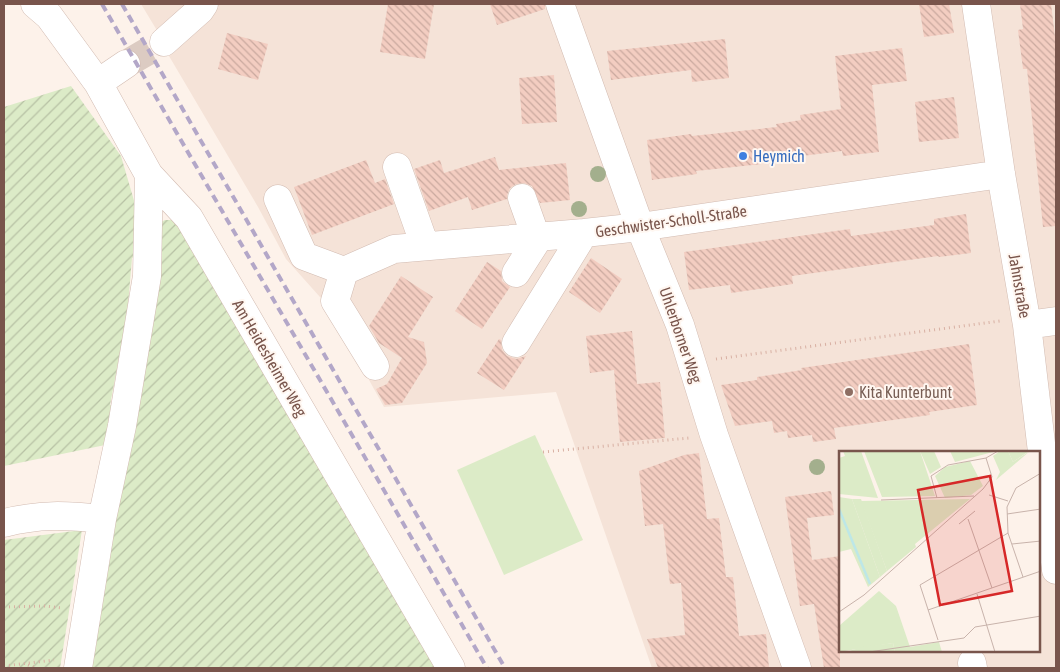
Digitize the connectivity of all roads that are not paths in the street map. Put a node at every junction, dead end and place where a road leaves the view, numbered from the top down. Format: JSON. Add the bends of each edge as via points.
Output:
{"nodes":[{"id":1,"x":35,"y":4,"type":"edge"},
{"id":2,"x":204,"y":4,"type":"edge"},
{"id":3,"x":560,"y":4,"type":"edge"},
{"id":4,"x":976,"y":4,"type":"edge"},
{"id":5,"x":164,"y":42,"type":"tunnel mouth"},
{"id":6,"x":126,"y":64,"type":"tunnel mouth"},
{"id":7,"x":98,"y":83,"type":"junction"},
{"id":8,"x":397,"y":167,"type":"dead end"},
{"id":9,"x":1001,"y":174,"type":"junction"},
{"id":10,"x":149,"y":175,"type":"junction"},
{"id":11,"x":522,"y":198,"type":"dead end"},
{"id":12,"x":278,"y":200,"type":"dead end"},
{"id":13,"x":640,"y":227,"type":"junction"},
{"id":14,"x":584,"y":233,"type":"junction"},
{"id":15,"x":537,"y":237,"type":"junction"},
{"id":16,"x":424,"y":246,"type":"junction"},
{"id":17,"x":344,"y":271,"type":"junction"},
{"id":18,"x":516,"y":273,"type":"dead end"},
{"id":19,"x":1056,"y":321,"type":"edge"},
{"id":20,"x":1016,"y":323,"type":"junction"},
{"id":21,"x":516,"y":343,"type":"dead end"},
{"id":22,"x":374,"y":366,"type":"dead end"},
{"id":23,"x":1037,"y":451,"type":"edge"},
{"id":24,"x":1040,"y":471,"type":"edge"},
{"id":25,"x":102,"y":519,"type":"junction"},
{"id":26,"x":4,"y":523,"type":"edge"},
{"id":27,"x":1056,"y":570,"type":"edge"},
{"id":28,"x":78,"y":668,"type":"edge"},
{"id":29,"x":451,"y":668,"type":"edge"},
{"id":30,"x":797,"y":668,"type":"edge"}],
"edges":[{"from":1,"to":7,"type":"street","name":"Am Heidesheimer Weg","via":[[49,16]]},
{"from":2,"to":5,"type":"street"},
{"from":3,"to":13,"type":"street","name":"Uhlerborner Weg"},
{"from":4,"to":9,"type":"street","name":"Jahnstraße"},
{"from":6,"to":7,"type":"street"},
{"from":7,"to":10,"type":"street","name":"Am Heidesheimer Weg"},
{"from":8,"to":16,"type":"street"},
{"from":9,"to":13,"type":"street","name":"Geschwister-Scholl-Straße"},
{"from":9,"to":20,"type":"street","name":"Jahnstraße"},
{"from":10,"to":25,"type":"street","via":[[147,276],[122,426]]},
{"from":10,"to":29,"type":"street","name":"Am Heidesheimer Weg","via":[[189,218]]},
{"from":11,"to":15,"type":"street"},
{"from":12,"to":17,"type":"street","via":[[304,256]]},
{"from":13,"to":14,"type":"street","name":"Geschwister-Scholl-Straße"},
{"from":13,"to":30,"type":"street","name":"Uhlerborner Weg","via":[[680,325],[714,435]]},
{"from":14,"to":15,"type":"street","name":"Geschwister-Scholl-Straße"},
{"from":14,"to":21,"type":"street"},
{"from":15,"to":16,"type":"street","name":"Geschwister-Scholl-Straße"},
{"from":15,"to":18,"type":"street"},
{"from":16,"to":17,"type":"street","name":"Geschwister-Scholl-Straße","via":[[394,248]]},
{"from":17,"to":22,"type":"street","via":[[335,301]]},
{"from":19,"to":20,"type":"street"},
{"from":20,"to":23,"type":"street","name":"Jahnstraße"},
{"from":24,"to":27,"type":"street","name":"Jahnstraße"},
{"from":25,"to":26,"type":"street","via":[[68,515],[27,517]]},
{"from":25,"to":28,"type":"street"}]}
